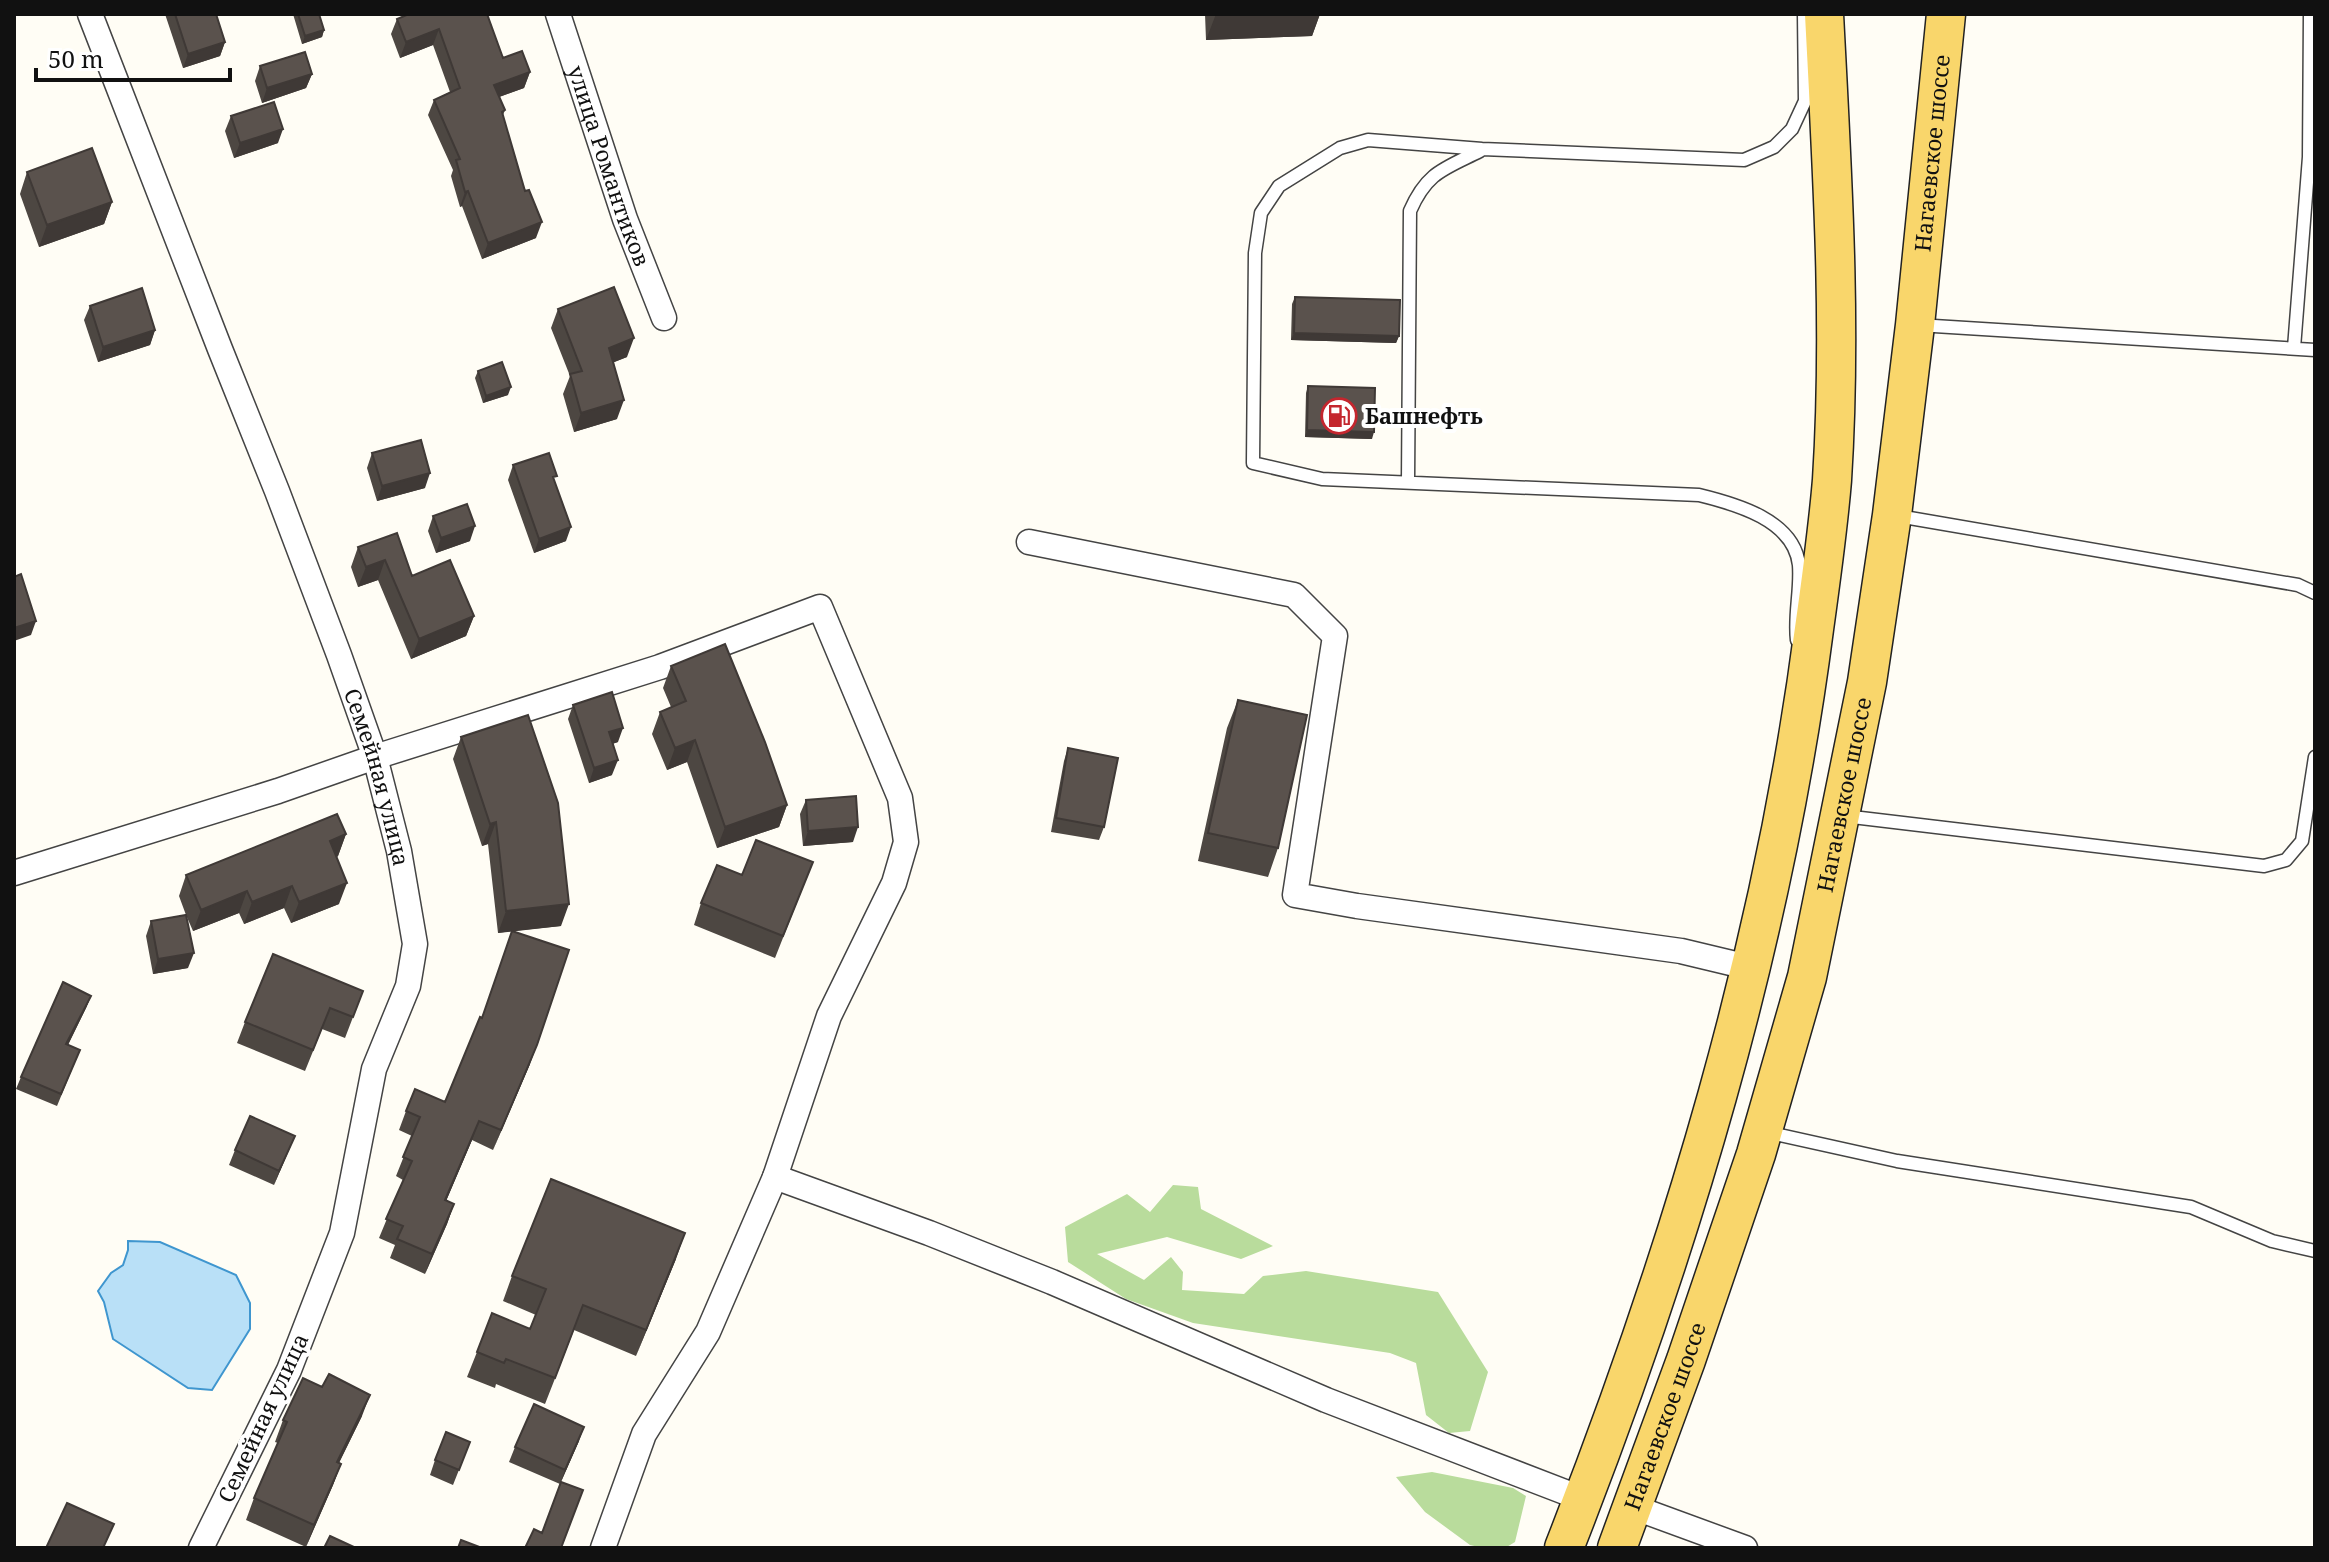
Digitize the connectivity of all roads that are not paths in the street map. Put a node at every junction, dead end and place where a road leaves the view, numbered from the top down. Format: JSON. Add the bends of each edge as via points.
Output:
{"nodes":[{"id":1,"x":90,"y":14,"type":"edge"},
{"id":2,"x":558,"y":14,"type":"edge"},
{"id":3,"x":1804,"y":14,"type":"edge"},
{"id":4,"x":1824,"y":14,"type":"edge"},
{"id":5,"x":1946,"y":14,"type":"edge"},
{"id":6,"x":2310,"y":14,"type":"edge"},
{"id":7,"x":1482,"y":149,"type":"junction"},
{"id":8,"x":664,"y":318,"type":"dead end"},
{"id":9,"x":1915,"y":325,"type":"junction"},
{"id":10,"x":2294,"y":348,"type":"junction"},
{"id":11,"x":2315,"y":350,"type":"edge"},
{"id":12,"x":1408,"y":482,"type":"junction"},
{"id":13,"x":1892,"y":515,"type":"junction"},
{"id":14,"x":1029,"y":542,"type":"dead end"},
{"id":15,"x":2315,"y":593,"type":"edge"},
{"id":16,"x":1803,"y":713,"type":"junction"},
{"id":17,"x":375,"y":757,"type":"junction"},
{"id":18,"x":2315,"y":757,"type":"edge"},
{"id":19,"x":1841,"y":816,"type":"junction"},
{"id":20,"x":14,"y":873,"type":"edge"},
{"id":21,"x":1752,"y":968,"type":"junction"},
{"id":22,"x":1762,"y":1131,"type":"junction"},
{"id":23,"x":775,"y":1177,"type":"junction"},
{"id":24,"x":2315,"y":1251,"type":"edge"},
{"id":25,"x":1583,"y":1499,"type":"junction"},
{"id":26,"x":1633,"y":1507,"type":"junction"},
{"id":27,"x":201,"y":1548,"type":"edge"},
{"id":28,"x":603,"y":1548,"type":"edge"},
{"id":29,"x":1564,"y":1548,"type":"edge"},
{"id":30,"x":1617,"y":1548,"type":"edge"},
{"id":31,"x":1745,"y":1548,"type":"edge"}],
"edges":[{"from":1,"to":17,"type":"street","name":"Семейная улица"},
{"from":2,"to":8,"type":"street","name":"улица Романтиков","via":[[625,219]]},
{"from":3,"to":7,"type":"lane","via":[[1805,101],[1792,129],[1774,147],[1744,160]]},
{"from":4,"to":16,"type":"main road","via":[[1837,306],[1836,409]]},
{"from":5,"to":9,"type":"main road","name":"Нагаевское шоссе"},
{"from":6,"to":10,"type":"lane","via":[[2309,157]]},
{"from":7,"to":12,"type":"lane","via":[[1433,174],[1410,211]]},
{"from":7,"to":12,"type":"lane","via":[[1368,140],[1340,148],[1279,186],[1261,213],[1255,253],[1253,463],[1322,479]]},
{"from":9,"to":10,"type":"lane"},
{"from":9,"to":13,"type":"main road","name":"Нагаевское шоссе"},
{"from":10,"to":11,"type":"lane"},
{"from":12,"to":16,"type":"lane","via":[[1699,495],[1738,504],[1768,519],[1789,541],[1799,564],[1795,624]]},
{"from":13,"to":15,"type":"lane","via":[[2298,585]]},
{"from":13,"to":19,"type":"main road","name":"Нагаевское шоссе"},
{"from":14,"to":21,"type":"street","via":[[1294,595],[1335,636],[1295,895],[1681,951]]},
{"from":16,"to":21,"type":"main road"},
{"from":17,"to":20,"type":"street"},
{"from":17,"to":23,"type":"street","via":[[660,667],[820,607],[900,798],[906,842],[894,883],[829,1016]]},
{"from":17,"to":27,"type":"street","name":"Семейная улица","via":[[412,920],[415,944],[408,986],[374,1069],[342,1233],[289,1370]]},
{"from":18,"to":19,"type":"lane","via":[[2302,841],[2286,860],[2264,866]]},
{"from":19,"to":22,"type":"main road","name":"Нагаевское шоссе","via":[[1807,977]]},
{"from":21,"to":25,"type":"main road","via":[[1707,1136]]},
{"from":22,"to":24,"type":"lane","via":[[1897,1161],[2191,1207],[2272,1241]]},
{"from":22,"to":26,"type":"main road","name":"Нагаевское шоссе"},
{"from":23,"to":25,"type":"street","via":[[1052,1282],[1326,1400]]},
{"from":23,"to":28,"type":"street","via":[[708,1332],[644,1434]]},
{"from":25,"to":29,"type":"main road"},
{"from":26,"to":30,"type":"main road","name":"Нагаевское шоссе"},
{"from":26,"to":31,"type":"street"}]}
